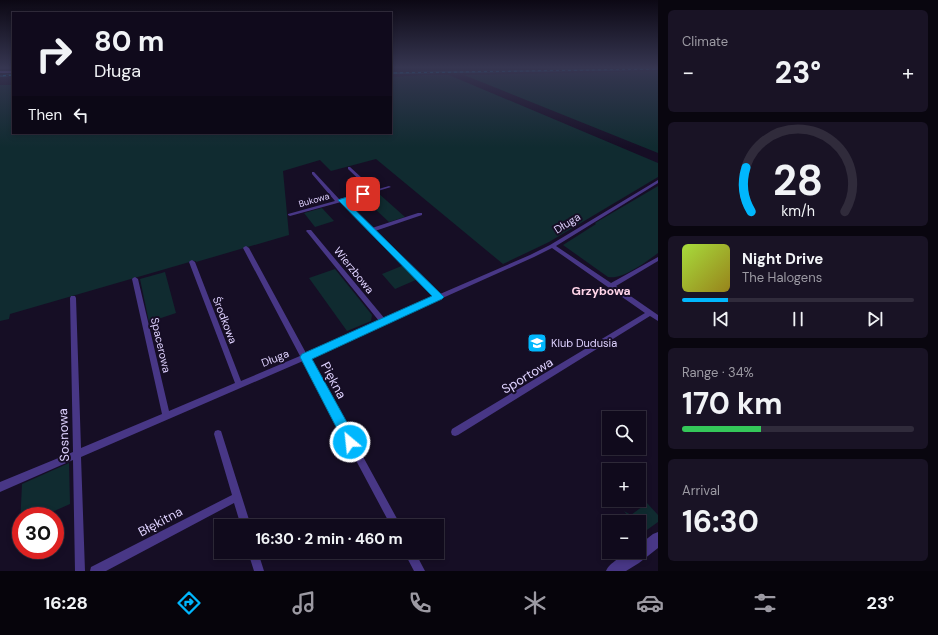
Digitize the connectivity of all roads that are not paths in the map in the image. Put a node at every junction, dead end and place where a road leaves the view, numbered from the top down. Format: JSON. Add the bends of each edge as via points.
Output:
{"nodes":[{"id":1,"x":349,"y":168,"type":"dead end"},
{"id":2,"x":313,"y":173,"type":"dead end"},
{"id":3,"x":658,"y":181,"type":"edge"},
{"id":4,"x":389,"y":187,"type":"dead end"},
{"id":5,"x":374,"y":191,"type":"junction"},
{"id":6,"x":340,"y":201,"type":"junction"},
{"id":7,"x":420,"y":214,"type":"dead end"},
{"id":8,"x":290,"y":215,"type":"dead end"},
{"id":9,"x":372,"y":230,"type":"junction"},
{"id":10,"x":309,"y":231,"type":"dead end"},
{"id":11,"x":552,"y":246,"type":"junction"},
{"id":12,"x":246,"y":248,"type":"dead end"},
{"id":13,"x":658,"y":259,"type":"edge"},
{"id":14,"x":192,"y":262,"type":"dead end"},
{"id":15,"x":135,"y":279,"type":"dead end"},
{"id":16,"x":611,"y":286,"type":"junction"},
{"id":17,"x":439,"y":297,"type":"junction"},
{"id":18,"x":73,"y":298,"type":"dead end"},
{"id":19,"x":650,"y":313,"type":"junction"},
{"id":20,"x":658,"y":318,"type":"edge"},
{"id":21,"x":384,"y":322,"type":"junction"},
{"id":22,"x":305,"y":357,"type":"junction"},
{"id":23,"x":239,"y":385,"type":"junction"},
{"id":24,"x":166,"y":416,"type":"junction"},
{"id":25,"x":455,"y":432,"type":"dead end"},
{"id":26,"x":218,"y":434,"type":"dead end"},
{"id":27,"x":76,"y":454,"type":"junction"},
{"id":28,"x":0,"y":487,"type":"edge"},
{"id":29,"x":237,"y":497,"type":"junction"},
{"id":30,"x":244,"y":519,"type":"edge"},
{"id":31,"x":392,"y":519,"type":"edge"},
{"id":32,"x":658,"y":538,"type":"edge"},
{"id":33,"x":255,"y":559,"type":"edge"},
{"id":34,"x":414,"y":559,"type":"edge"},
{"id":35,"x":80,"y":571,"type":"edge"},
{"id":36,"x":95,"y":571,"type":"edge"},
{"id":37,"x":259,"y":571,"type":"edge"},
{"id":38,"x":420,"y":571,"type":"edge"},
{"id":39,"x":613,"y":571,"type":"edge"}],
"edges":[{"from":1,"to":5,"type":"street"},
{"from":2,"to":6,"type":"street"},
{"from":3,"to":11,"type":"street","name":"Długa"},
{"from":4,"to":5,"type":"street","name":"Bukowa"},
{"from":5,"to":6,"type":"street","name":"Bukowa"},
{"from":6,"to":8,"type":"street","name":"Bukowa"},
{"from":6,"to":9,"type":"street"},
{"from":7,"to":9,"type":"street"},
{"from":9,"to":17,"type":"street"},
{"from":10,"to":21,"type":"street","name":"Wierzbowa"},
{"from":11,"to":16,"type":"street"},
{"from":11,"to":17,"type":"street","name":"Długa"},
{"from":12,"to":22,"type":"street","name":"Piękna"},
{"from":13,"to":16,"type":"street"},
{"from":14,"to":23,"type":"street","name":"Środkowa"},
{"from":15,"to":24,"type":"street","name":"Spacerowa"},
{"from":16,"to":19,"type":"street"},
{"from":17,"to":21,"type":"street","name":"Długa"},
{"from":18,"to":27,"type":"street","name":"Sosnowa"},
{"from":19,"to":20,"type":"street"},
{"from":19,"to":25,"type":"street","name":"Sportowa"},
{"from":21,"to":22,"type":"street","name":"Długa"},
{"from":22,"to":23,"type":"street","name":"Długa"},
{"from":22,"to":31,"type":"street","name":"Piękna"},
{"from":23,"to":24,"type":"street","name":"Długa"},
{"from":24,"to":27,"type":"street","name":"Długa"},
{"from":26,"to":29,"type":"street"},
{"from":27,"to":28,"type":"street","name":"Długa"},
{"from":27,"to":35,"type":"street","name":"Sosnowa"},
{"from":29,"to":30,"type":"street"},
{"from":29,"to":36,"type":"street","name":"Błękitna"},
{"from":32,"to":39,"type":"street"},
{"from":33,"to":37,"type":"street"},
{"from":34,"to":38,"type":"street"}]}
